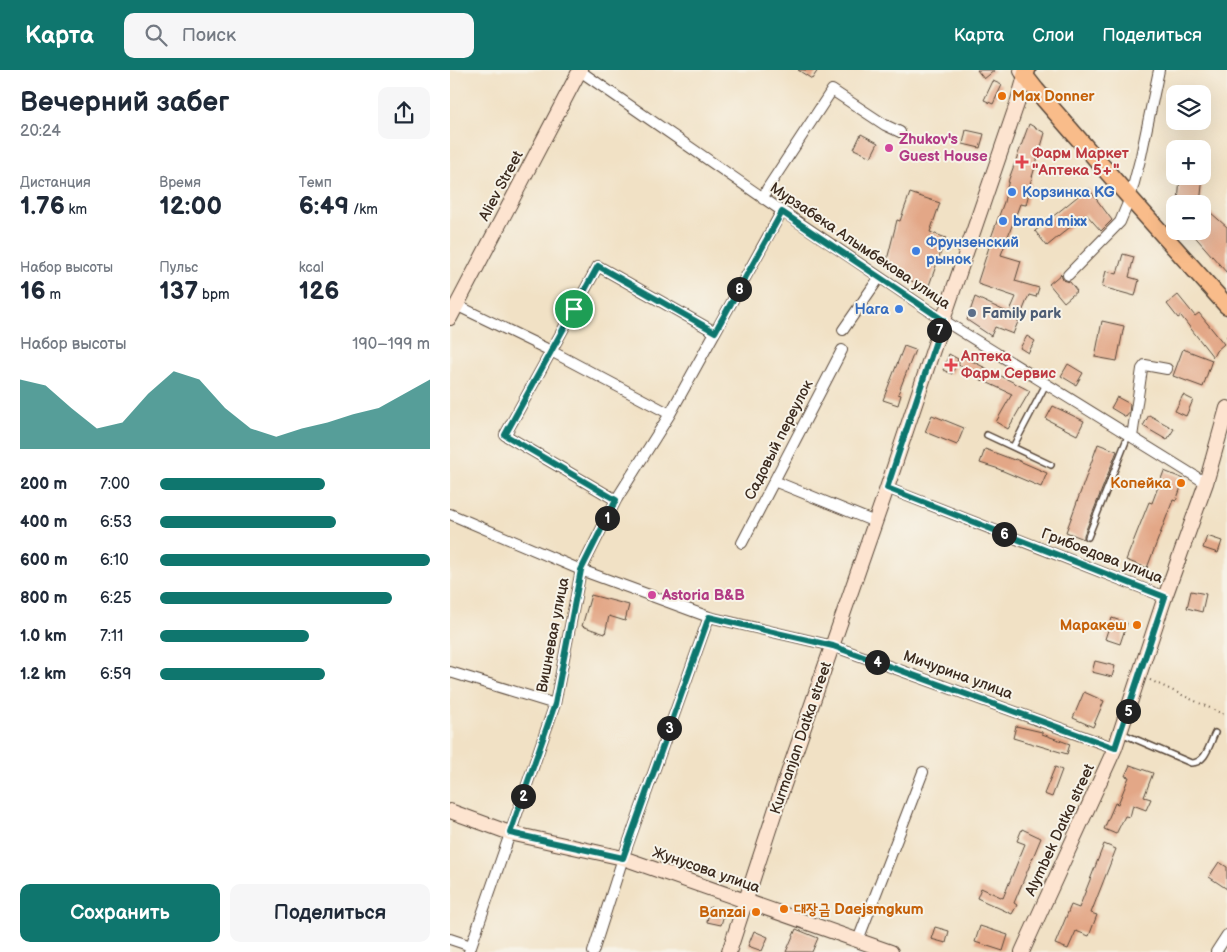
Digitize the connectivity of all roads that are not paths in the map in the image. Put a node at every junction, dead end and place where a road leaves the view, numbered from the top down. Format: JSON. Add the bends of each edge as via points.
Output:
{"nodes":[{"id":1,"x":1159,"y":70,"type":"edge"},
{"id":2,"x":577,"y":72,"type":"edge"},
{"id":3,"x":1024,"y":72,"type":"edge"},
{"id":4,"x":900,"y":132,"type":"dead end"},
{"id":5,"x":763,"y":198,"type":"junction"},
{"id":6,"x":1130,"y":198,"type":"junction"},
{"id":7,"x":782,"y":212,"type":"junction"},
{"id":8,"x":1068,"y":275,"type":"dead end"},
{"id":9,"x":879,"y":278,"type":"junction"},
{"id":10,"x":456,"y":305,"type":"junction"},
{"id":11,"x":1227,"y":306,"type":"edge"},
{"id":12,"x":450,"y":318,"type":"edge"},
{"id":13,"x":943,"y":320,"type":"junction"},
{"id":14,"x":843,"y":330,"type":"dead end"},
{"id":15,"x":715,"y":332,"type":"junction"},
{"id":16,"x":842,"y":350,"type":"dead end"},
{"id":17,"x":551,"y":351,"type":"junction"},
{"id":18,"x":1167,"y":369,"type":"dead end"},
{"id":19,"x":1046,"y":384,"type":"junction"},
{"id":20,"x":1227,"y":408,"type":"edge"},
{"id":21,"x":670,"y":414,"type":"junction"},
{"id":22,"x":987,"y":435,"type":"dead end"},
{"id":23,"x":1130,"y":436,"type":"junction"},
{"id":24,"x":1013,"y":447,"type":"junction"},
{"id":25,"x":1051,"y":465,"type":"dead end"},
{"id":26,"x":774,"y":481,"type":"junction"},
{"id":27,"x":1206,"y":483,"type":"junction"},
{"id":28,"x":887,"y":488,"type":"junction"},
{"id":29,"x":616,"y":500,"type":"junction"},
{"id":30,"x":450,"y":514,"type":"edge"},
{"id":31,"x":875,"y":522,"type":"junction"},
{"id":32,"x":1088,"y":537,"type":"dead end"},
{"id":33,"x":742,"y":543,"type":"dead end"},
{"id":34,"x":581,"y":570,"type":"junction"},
{"id":35,"x":1165,"y":597,"type":"junction"},
{"id":36,"x":709,"y":617,"type":"junction"},
{"id":37,"x":833,"y":646,"type":"junction"},
{"id":38,"x":450,"y":672,"type":"edge"},
{"id":39,"x":555,"y":704,"type":"junction"},
{"id":40,"x":1120,"y":733,"type":"junction"},
{"id":41,"x":1215,"y":733,"type":"dead end"},
{"id":42,"x":1115,"y":748,"type":"junction"},
{"id":43,"x":923,"y":772,"type":"dead end"},
{"id":44,"x":450,"y":812,"type":"edge"},
{"id":45,"x":510,"y":833,"type":"junction"},
{"id":46,"x":623,"y":858,"type":"junction"},
{"id":47,"x":746,"y":900,"type":"junction"},
{"id":48,"x":1227,"y":935,"type":"edge"},
{"id":49,"x":450,"y":939,"type":"edge"},
{"id":50,"x":858,"y":940,"type":"junction"},
{"id":51,"x":470,"y":949,"type":"edge"},
{"id":52,"x":593,"y":952,"type":"edge"},
{"id":53,"x":729,"y":952,"type":"edge"},
{"id":54,"x":891,"y":952,"type":"edge"},
{"id":55,"x":1022,"y":952,"type":"edge"},
{"id":56,"x":1216,"y":952,"type":"edge"}],
"edges":[{"from":1,"to":6,"type":"street"},
{"from":2,"to":5,"type":"street","name":"Мурзабека Алымбекова улица"},
{"from":2,"to":10,"type":"main road","name":"Aliev Street"},
{"from":3,"to":6,"type":"main road"},
{"from":3,"to":13,"type":"main road","name":"Kurmanjan Datka street","via":[[1018,104]]},
{"from":4,"to":5,"type":"street","via":[[832,90]]},
{"from":5,"to":7,"type":"street","name":"Мурзабека Алымбекова улица"},
{"from":6,"to":8,"type":"street","via":[[1120,222]]},
{"from":6,"to":11,"type":"main road"},
{"from":7,"to":9,"type":"street","name":"Мурзабека Алымбекова улица"},
{"from":7,"to":15,"type":"street","name":"Вишневая улица"},
{"from":9,"to":13,"type":"street","name":"Мурзабека Алымбекова улица"},
{"from":9,"to":14,"type":"street"},
{"from":10,"to":12,"type":"main road","name":"Aliev Street"},
{"from":10,"to":17,"type":"street"},
{"from":13,"to":19,"type":"street","name":"Мурзабека Алымбекова улица"},
{"from":13,"to":28,"type":"main road","name":"Kurmanjan Datka street"},
{"from":15,"to":17,"type":"street","via":[[598,266]]},
{"from":15,"to":21,"type":"street","name":"Вишневая улица"},
{"from":16,"to":26,"type":"street","name":"Садовый переулок"},
{"from":17,"to":21,"type":"street"},
{"from":17,"to":29,"type":"street","via":[[505,435]]},
{"from":18,"to":23,"type":"street","via":[[1150,365],[1142,369]]},
{"from":19,"to":23,"type":"street","name":"Мурзабека Алымбекова улица"},
{"from":19,"to":24,"type":"lane"},
{"from":20,"to":27,"type":"main road","name":"Alymbek Datka street"},
{"from":21,"to":29,"type":"street","name":"Вишневая улица"},
{"from":22,"to":24,"type":"lane"},
{"from":23,"to":27,"type":"street","name":"Мурзабека Алымбекова улица"},
{"from":23,"to":32,"type":"lane"},
{"from":24,"to":25,"type":"lane"},
{"from":26,"to":31,"type":"street"},
{"from":26,"to":33,"type":"street","name":"Садовый переулок"},
{"from":27,"to":35,"type":"main road","name":"Alymbek Datka street"},
{"from":28,"to":31,"type":"main road","name":"Kurmanjan Datka street"},
{"from":28,"to":35,"type":"street","name":"Грибоедова улица"},
{"from":29,"to":34,"type":"street","name":"Вишневая улица"},
{"from":30,"to":34,"type":"street","name":"Мичурина улица"},
{"from":31,"to":37,"type":"main road","name":"Kurmanjan Datka street"},
{"from":34,"to":36,"type":"street","name":"Мичурина улица"},
{"from":34,"to":39,"type":"street","name":"Вишневая улица"},
{"from":35,"to":40,"type":"main road","name":"Alymbek Datka street"},
{"from":36,"to":37,"type":"street","name":"Мичурина улица"},
{"from":36,"to":46,"type":"street"},
{"from":37,"to":42,"type":"street","name":"Мичурина улица"},
{"from":37,"to":47,"type":"main road","name":"Kurmanjan Datka street"},
{"from":38,"to":39,"type":"street"},
{"from":39,"to":45,"type":"street","name":"Вишневая улица"},
{"from":40,"to":41,"type":"lane","via":[[1190,763],[1202,760]]},
{"from":40,"to":42,"type":"main road","name":"Alymbek Datka street"},
{"from":42,"to":55,"type":"main road","name":"Alymbek Datka street"},
{"from":43,"to":50,"type":"street"},
{"from":44,"to":45,"type":"main road","name":"Жунусова улица"},
{"from":45,"to":46,"type":"main road","name":"Жунусова улица"},
{"from":45,"to":51,"type":"street","name":"Вишневая улица"},
{"from":46,"to":47,"type":"main road","name":"Жунусова улица"},
{"from":46,"to":52,"type":"street"},
{"from":47,"to":50,"type":"main road","name":"Жунусова улица"},
{"from":47,"to":53,"type":"main road","name":"Kurmanjan Datka street"},
{"from":48,"to":56,"type":"street"},
{"from":49,"to":51,"type":"street"},
{"from":50,"to":54,"type":"main road","name":"Жунусова улица"}]}
